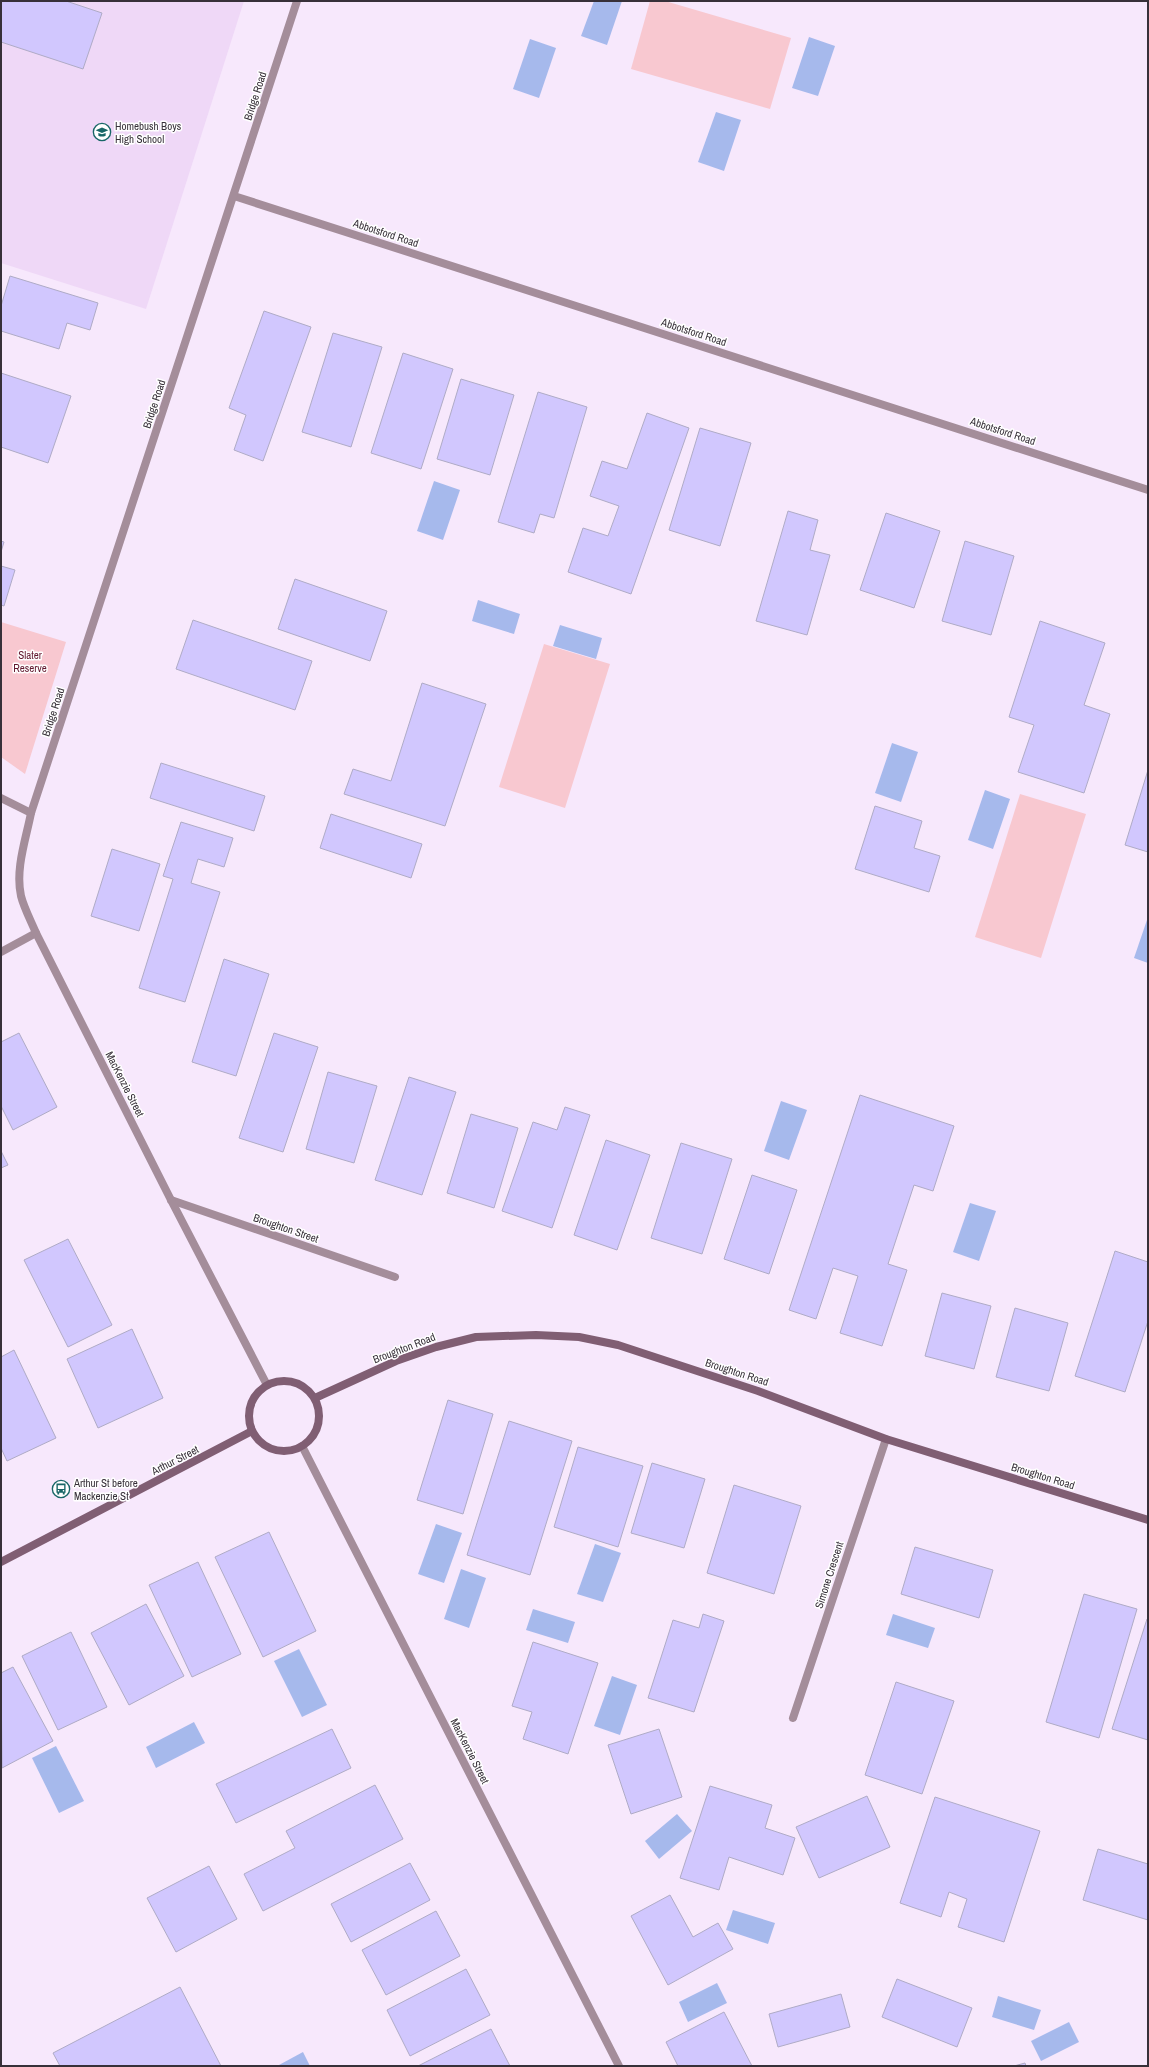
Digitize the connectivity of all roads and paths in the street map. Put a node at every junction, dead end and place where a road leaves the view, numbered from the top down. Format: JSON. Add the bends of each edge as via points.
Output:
{"nodes":[{"id":1,"x":297,"y":1,"type":"edge"},
{"id":2,"x":234,"y":196,"type":"junction"},
{"id":3,"x":1148,"y":490,"type":"edge"},
{"id":4,"x":1,"y":798,"type":"edge"},
{"id":5,"x":31,"y":813,"type":"junction"},
{"id":6,"x":36,"y":933,"type":"junction"},
{"id":7,"x":1,"y":952,"type":"edge"},
{"id":8,"x":171,"y":1200,"type":"junction"},
{"id":9,"x":395,"y":1277,"type":"dead end"},
{"id":10,"x":267,"y":1385,"type":"junction"},
{"id":11,"x":315,"y":1398,"type":"junction"},
{"id":12,"x":252,"y":1430,"type":"junction"},
{"id":13,"x":886,"y":1439,"type":"junction"},
{"id":14,"x":302,"y":1446,"type":"junction"},
{"id":15,"x":1148,"y":1520,"type":"edge"},
{"id":16,"x":1,"y":1562,"type":"edge"},
{"id":17,"x":793,"y":1718,"type":"dead end"},
{"id":18,"x":618,"y":2066,"type":"edge"}],
"edges":[{"from":1,"to":2,"type":"street","name":"Bridge Road"},
{"from":2,"to":3,"type":"street","name":"Abbotsford Road"},
{"from":2,"to":5,"type":"street","name":"Bridge Road"},
{"from":4,"to":5,"type":"street"},
{"from":5,"to":6,"type":"street","name":"MacKenzie Street","via":[[19,882]]},
{"from":6,"to":7,"type":"street"},
{"from":6,"to":8,"type":"street","name":"MacKenzie Street"},
{"from":8,"to":9,"type":"street","name":"Broughton Street"},
{"from":8,"to":10,"type":"street","name":"MacKenzie Street"},
{"from":10,"to":11,"type":"main road","via":[[277,1381],[299,1384],[308,1389]]},
{"from":10,"to":12,"type":"main road","via":[[252,1399],[248,1420]]},
{"from":11,"to":13,"type":"main road","name":"Broughton Road","via":[[396,1361],[476,1337],[579,1336],[618,1345],[758,1391]]},
{"from":11,"to":14,"type":"main road","via":[[319,1408],[319,1420],[310,1439]]},
{"from":12,"to":14,"type":"main road","via":[[264,1446],[273,1449],[293,1450]]},
{"from":12,"to":16,"type":"main road","name":"Arthur Street"},
{"from":13,"to":15,"type":"main road","name":"Broughton Road"},
{"from":13,"to":17,"type":"street","name":"Simone Crescent"},
{"from":14,"to":18,"type":"street","name":"MacKenzie Street"}]}
